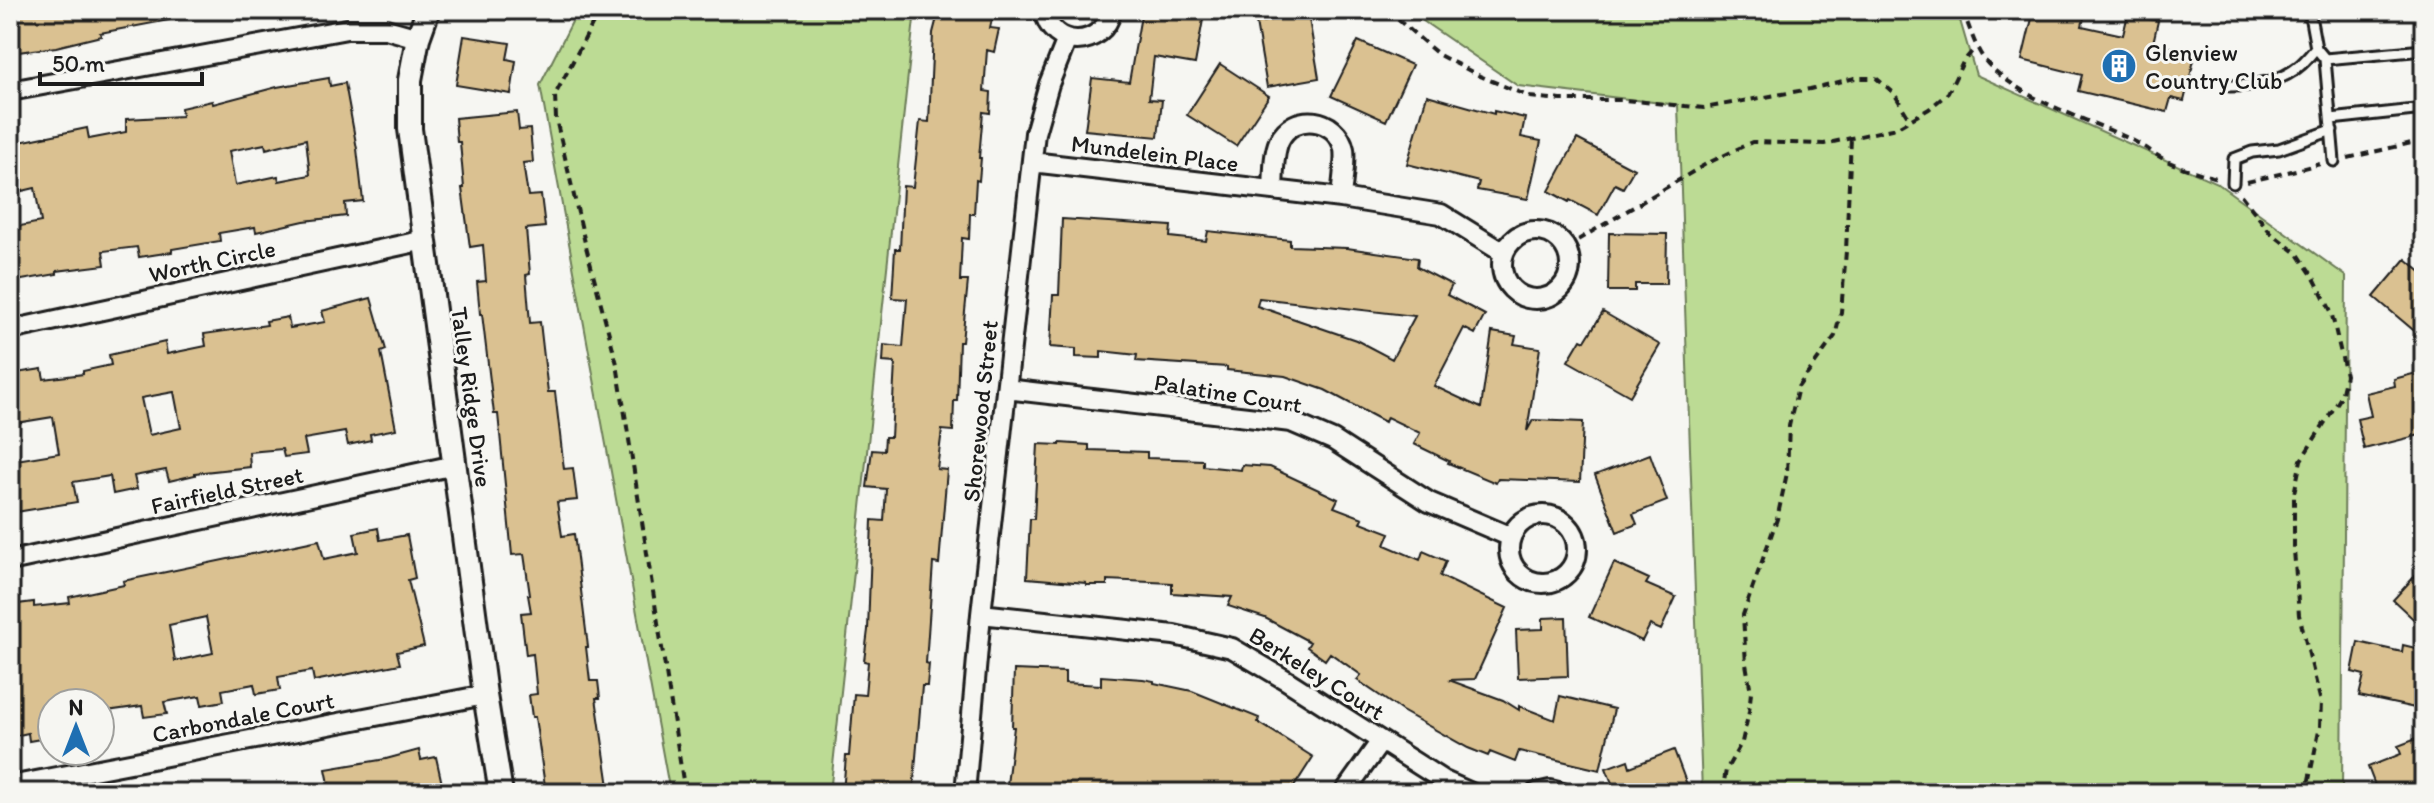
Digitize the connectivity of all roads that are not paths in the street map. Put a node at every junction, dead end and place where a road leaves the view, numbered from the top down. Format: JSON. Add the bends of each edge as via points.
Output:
{"nodes":[{"id":1,"x":428,"y":10,"type":"edge"},
{"id":2,"x":1044,"y":10,"type":"edge"},
{"id":3,"x":1112,"y":10,"type":"edge"},
{"id":4,"x":2309,"y":10,"type":"edge"},
{"id":5,"x":418,"y":38,"type":"junction"},
{"id":6,"x":1067,"y":39,"type":"junction"},
{"id":7,"x":2316,"y":48,"type":"junction"},
{"id":8,"x":2424,"y":50,"type":"edge"},
{"id":9,"x":2325,"y":59,"type":"junction"},
{"id":10,"x":2230,"y":86,"type":"dead end"},
{"id":11,"x":10,"y":91,"type":"edge"},
{"id":12,"x":2424,"y":109,"type":"edge"},
{"id":13,"x":2331,"y":119,"type":"junction"},
{"id":14,"x":2332,"y":130,"type":"junction"},
{"id":15,"x":2334,"y":161,"type":"road end"},
{"id":16,"x":1032,"y":162,"type":"junction"},
{"id":17,"x":2233,"y":183,"type":"road end"},
{"id":18,"x":1273,"y":190,"type":"junction"},
{"id":19,"x":1341,"y":198,"type":"junction"},
{"id":20,"x":425,"y":240,"type":"junction"},
{"id":21,"x":1504,"y":253,"type":"junction"},
{"id":22,"x":10,"y":330,"type":"edge"},
{"id":23,"x":1006,"y":389,"type":"junction"},
{"id":24,"x":455,"y":465,"type":"junction"},
{"id":25,"x":1511,"y":537,"type":"dead end"},
{"id":26,"x":10,"y":561,"type":"edge"},
{"id":27,"x":981,"y":614,"type":"junction"},
{"id":28,"x":485,"y":695,"type":"junction"},
{"id":29,"x":1381,"y":741,"type":"junction"},
{"id":30,"x":10,"y":786,"type":"edge"},
{"id":31,"x":501,"y":793,"type":"edge"},
{"id":32,"x":965,"y":793,"type":"edge"},
{"id":33,"x":1344,"y":793,"type":"edge"},
{"id":34,"x":1471,"y":793,"type":"edge"},
{"id":35,"x":1536,"y":793,"type":"edge"},
{"id":36,"x":1562,"y":793,"type":"edge"}],
"edges":[{"from":1,"to":5,"type":"street","name":"Talley Ridge Drive"},
{"from":2,"to":6,"type":"street","via":[[1050,26]]},
{"from":3,"to":6,"type":"street","via":[[1101,32]]},
{"from":4,"to":7,"type":"lane"},
{"from":5,"to":11,"type":"street","via":[[386,29],[347,29]]},
{"from":5,"to":20,"type":"street","name":"Talley Ridge Drive","via":[[410,80],[410,129]]},
{"from":6,"to":16,"type":"street","name":"Shorewood Street","via":[[1038,121]]},
{"from":7,"to":9,"type":"lane"},
{"from":7,"to":10,"type":"lane","via":[[2297,68],[2272,80]]},
{"from":8,"to":9,"type":"lane"},
{"from":9,"to":13,"type":"lane"},
{"from":12,"to":13,"type":"lane"},
{"from":13,"to":14,"type":"lane"},
{"from":14,"to":15,"type":"lane"},
{"from":14,"to":17,"type":"lane","via":[[2234,159]]},
{"from":16,"to":18,"type":"street","name":"Mundelein Place"},
{"from":16,"to":23,"type":"street","name":"Shorewood Street"},
{"from":18,"to":19,"type":"street","name":"Mundelein Place"},
{"from":18,"to":19,"type":"street","via":[[1278,143],[1300,122],[1315,121],[1340,137],[1345,152]]},
{"from":19,"to":21,"type":"street","name":"Mundelein Place","via":[[1441,214]]},
{"from":20,"to":22,"type":"street","name":"Worth Circle"},
{"from":20,"to":24,"type":"street","name":"Talley Ridge Drive"},
{"from":21,"to":21,"type":"street","via":[[1504,275],[1517,294],[1551,296],[1567,280],[1566,247],[1549,233],[1528,231]]},
{"from":23,"to":25,"type":"street","name":"Palatine Court","via":[[1291,422],[1333,440],[1429,502]]},
{"from":23,"to":27,"type":"street","name":"Shorewood Street"},
{"from":24,"to":26,"type":"street","name":"Fairfield Street"},
{"from":24,"to":28,"type":"street","name":"Talley Ridge Drive"},
{"from":27,"to":29,"type":"street","name":"Berkeley Court","via":[[1174,635],[1232,648]]},
{"from":27,"to":32,"type":"street","name":"Shorewood Street"},
{"from":28,"to":30,"type":"street","name":"Carbondale Court"},
{"from":28,"to":31,"type":"street","name":"Talley Ridge Drive"},
{"from":29,"to":33,"type":"street"},
{"from":29,"to":34,"type":"street","name":"Berkeley Court"},
{"from":35,"to":36,"type":"street"}]}
